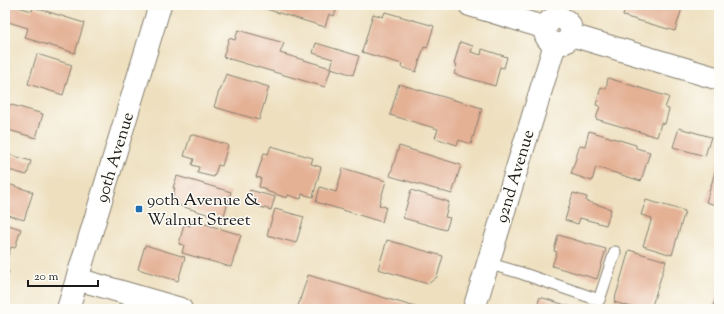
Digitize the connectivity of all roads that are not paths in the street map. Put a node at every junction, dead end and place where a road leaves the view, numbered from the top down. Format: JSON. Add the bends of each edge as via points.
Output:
{"nodes":[{"id":1,"x":160,"y":5,"type":"edge"},
{"id":2,"x":470,"y":5,"type":"edge"},
{"id":3,"x":560,"y":26,"type":"edge"},
{"id":4,"x":719,"y":79,"type":"edge"},
{"id":5,"x":615,"y":252,"type":"dead end"},
{"id":6,"x":487,"y":263,"type":"junction"},
{"id":7,"x":77,"y":279,"type":"junction"},
{"id":8,"x":68,"y":309,"type":"edge"},
{"id":9,"x":181,"y":309,"type":"edge"},
{"id":10,"x":474,"y":309,"type":"edge"}],
"edges":[{"from":1,"to":7,"type":"street","name":"90th Avenue"},
{"from":2,"to":3,"type":"street"},
{"from":3,"to":4,"type":"street"},
{"from":3,"to":6,"type":"street","name":"92nd Avenue"},
{"from":5,"to":6,"type":"lane","via":[[599,300]]},
{"from":6,"to":10,"type":"street","name":"92nd Avenue"},
{"from":7,"to":8,"type":"street","name":"90th Avenue"},
{"from":7,"to":9,"type":"street"}]}
